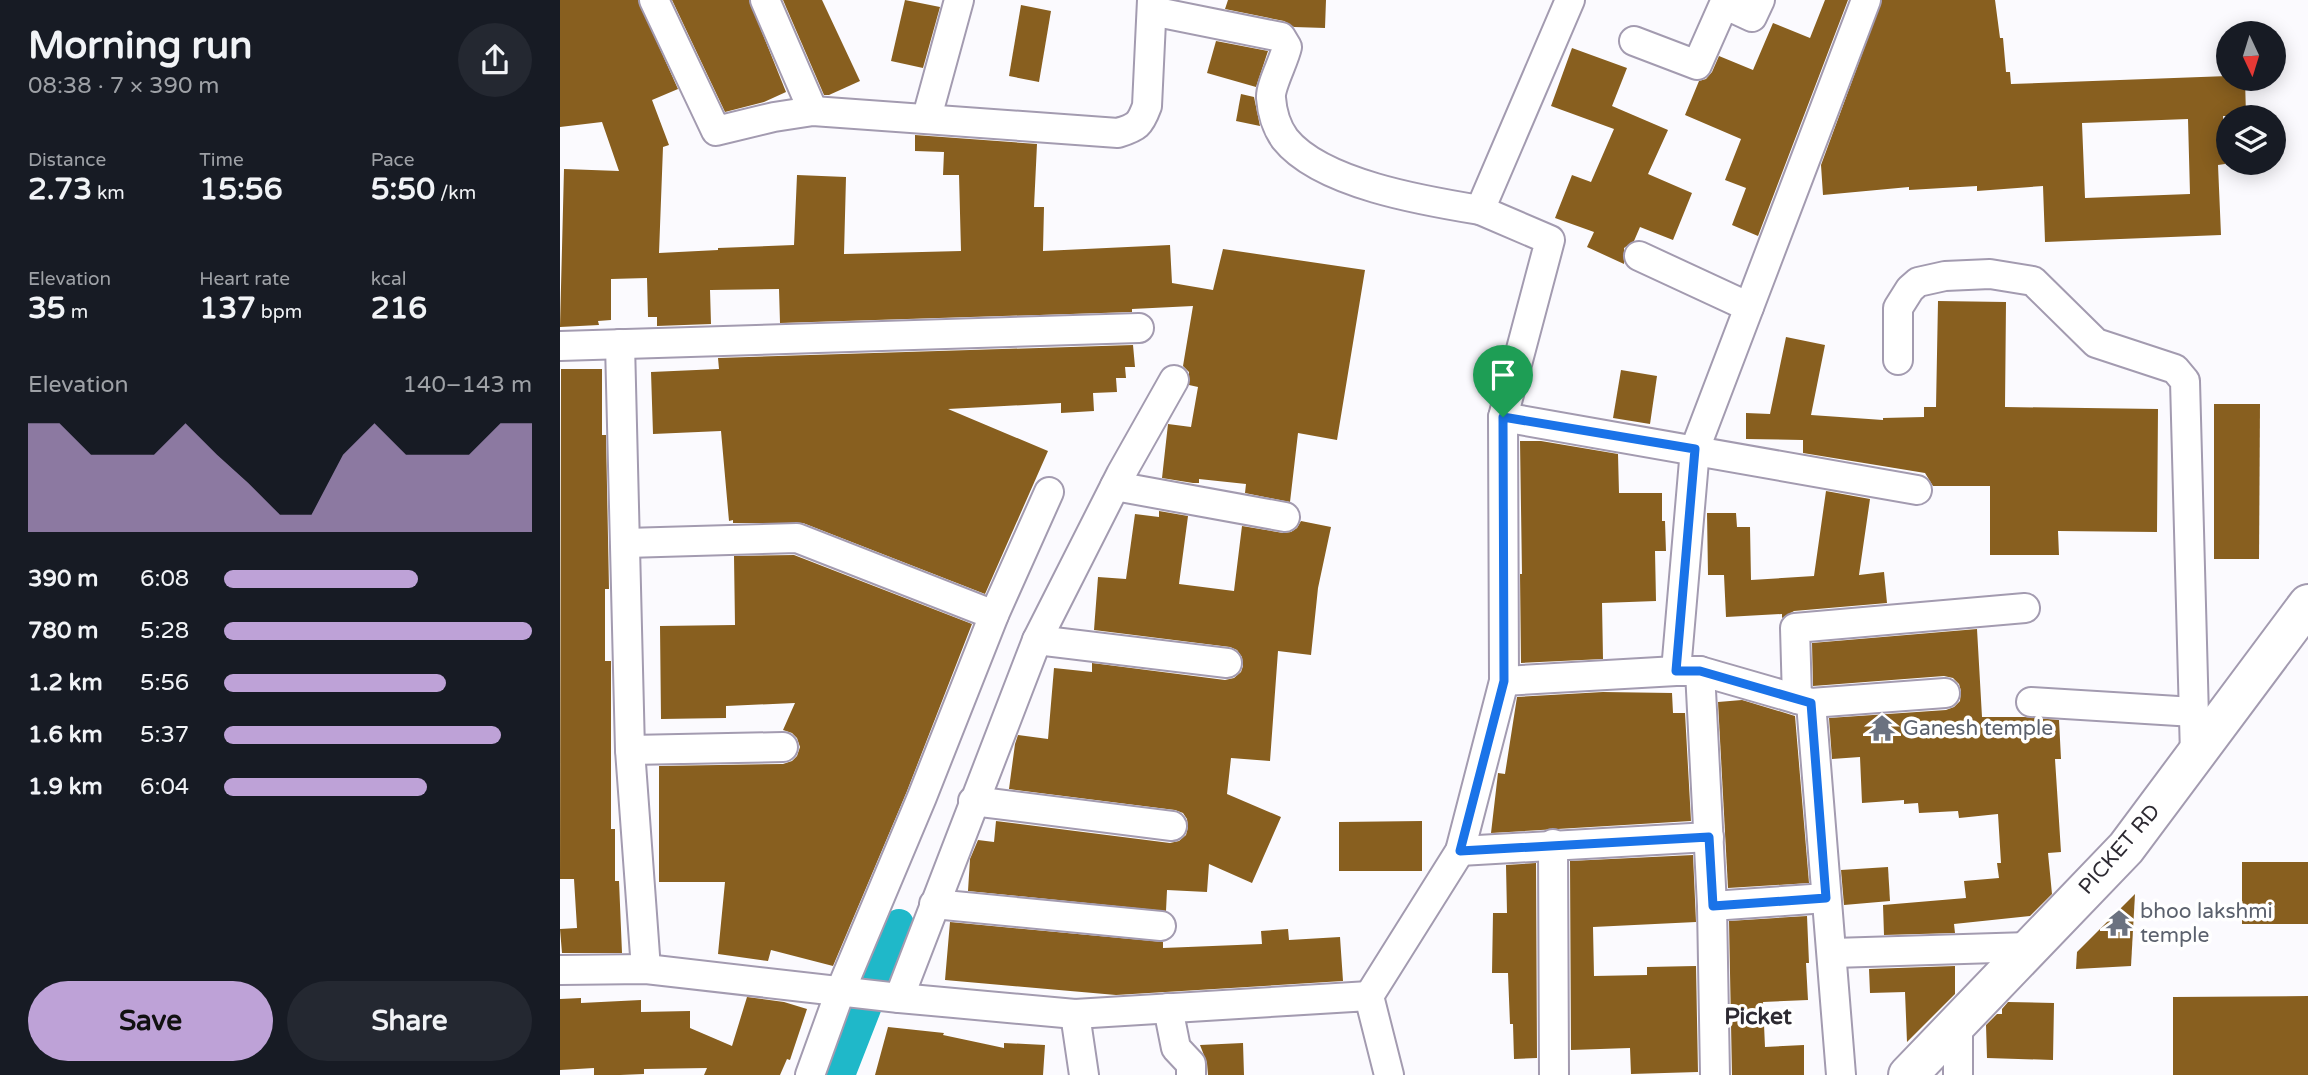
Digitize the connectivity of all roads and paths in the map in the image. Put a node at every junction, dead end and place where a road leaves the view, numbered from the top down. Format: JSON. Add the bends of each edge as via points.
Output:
{"nodes":[{"id":1,"x":654,"y":0,"type":"edge"},
{"id":2,"x":765,"y":0,"type":"edge"},
{"id":3,"x":959,"y":0,"type":"edge"},
{"id":4,"x":1570,"y":0,"type":"edge"},
{"id":5,"x":1760,"y":0,"type":"edge"},
{"id":6,"x":1866,"y":0,"type":"edge"},
{"id":7,"x":1152,"y":6,"type":"edge"},
{"id":8,"x":1634,"y":41,"type":"dead end"},
{"id":9,"x":813,"y":111,"type":"junction"},
{"id":10,"x":927,"y":117,"type":"junction"},
{"id":11,"x":1480,"y":209,"type":"junction"},
{"id":12,"x":1639,"y":256,"type":"dead end"},
{"id":13,"x":1749,"y":307,"type":"junction"},
{"id":14,"x":1139,"y":328,"type":"dead end"},
{"id":15,"x":620,"y":344,"type":"junction"},
{"id":16,"x":560,"y":346,"type":"edge"},
{"id":17,"x":1898,"y":360,"type":"dead end"},
{"id":18,"x":1174,"y":380,"type":"dead end"},
{"id":19,"x":1503,"y":417,"type":"junction"},
{"id":20,"x":1695,"y":449,"type":"junction"},
{"id":21,"x":1115,"y":486,"type":"junction"},
{"id":22,"x":1917,"y":490,"type":"dead end"},
{"id":23,"x":1049,"y":492,"type":"dead end"},
{"id":24,"x":1285,"y":517,"type":"dead end"},
{"id":25,"x":626,"y":544,"type":"junction"},
{"id":26,"x":2308,"y":604,"type":"edge"},
{"id":27,"x":2025,"y":608,"type":"dead end"},
{"id":28,"x":993,"y":615,"type":"junction"},
{"id":29,"x":1037,"y":640,"type":"junction"},
{"id":30,"x":1227,"y":663,"type":"dead end"},
{"id":31,"x":1688,"y":671,"type":"junction"},
{"id":32,"x":1504,"y":681,"type":"junction"},
{"id":33,"x":1944,"y":693,"type":"dead end"},
{"id":34,"x":1804,"y":701,"type":"junction"},
{"id":35,"x":2031,"y":702,"type":"dead end"},
{"id":36,"x":2194,"y":712,"type":"junction"},
{"id":37,"x":783,"y":747,"type":"dead end"},
{"id":38,"x":630,"y":750,"type":"junction"},
{"id":39,"x":2195,"y":755,"type":"junction"},
{"id":40,"x":973,"y":801,"type":"junction"},
{"id":41,"x":1172,"y":826,"type":"dead end"},
{"id":42,"x":1709,"y":837,"type":"junction"},
{"id":43,"x":1553,"y":844,"type":"junction"},
{"id":44,"x":1460,"y":851,"type":"junction"},
{"id":45,"x":1826,"y":898,"type":"junction"},
{"id":46,"x":934,"y":904,"type":"junction"},
{"id":47,"x":1713,"y":906,"type":"junction"},
{"id":48,"x":1161,"y":926,"type":"dead end"},
{"id":49,"x":2029,"y":947,"type":"junction"},
{"id":50,"x":1833,"y":953,"type":"junction"},
{"id":51,"x":560,"y":970,"type":"edge"},
{"id":52,"x":646,"y":970,"type":"junction"},
{"id":53,"x":847,"y":993,"type":"junction"},
{"id":54,"x":1369,"y":996,"type":"junction"},
{"id":55,"x":891,"y":997,"type":"junction"},
{"id":56,"x":1168,"y":1008,"type":"junction"},
{"id":57,"x":1075,"y":1014,"type":"junction"},
{"id":58,"x":1958,"y":1022,"type":"junction"},
{"id":59,"x":810,"y":1075,"type":"edge"},
{"id":60,"x":1084,"y":1075,"type":"edge"},
{"id":61,"x":1191,"y":1075,"type":"edge"},
{"id":62,"x":1389,"y":1075,"type":"edge"},
{"id":63,"x":1554,"y":1075,"type":"edge"},
{"id":64,"x":1714,"y":1075,"type":"edge"},
{"id":65,"x":1841,"y":1075,"type":"edge"},
{"id":66,"x":1908,"y":1075,"type":"edge"},
{"id":67,"x":1958,"y":1075,"type":"edge"}],
"edges":[{"from":1,"to":9,"type":"street","via":[[716,131]]},
{"from":2,"to":9,"type":"street"},
{"from":3,"to":10,"type":"street"},
{"from":4,"to":11,"type":"street"},
{"from":5,"to":8,"type":"street","via":[[1752,17],[1724,4],[1697,65]]},
{"from":6,"to":13,"type":"street"},
{"from":7,"to":10,"type":"street","via":[[1147,106],[1135,128],[1118,132]]},
{"from":7,"to":11,"type":"street","via":[[1281,37],[1287,47],[1270,95],[1276,123],[1303,156],[1360,184]]},
{"from":9,"to":10,"type":"street"},
{"from":11,"to":19,"type":"street","via":[[1550,240]]},
{"from":12,"to":13,"type":"street"},
{"from":13,"to":20,"type":"street"},
{"from":14,"to":15,"type":"street"},
{"from":15,"to":16,"type":"street"},
{"from":15,"to":25,"type":"street"},
{"from":17,"to":36,"type":"street","via":[[1898,308],[1910,289],[1918,282],[1945,276],[1990,274],[2033,281],[2096,343],[2175,369],[2185,381]]},
{"from":18,"to":21,"type":"street"},
{"from":19,"to":20,"type":"street"},
{"from":19,"to":32,"type":"street"},
{"from":20,"to":22,"type":"street"},
{"from":20,"to":31,"type":"street"},
{"from":21,"to":24,"type":"street"},
{"from":21,"to":29,"type":"street"},
{"from":23,"to":28,"type":"street"},
{"from":25,"to":28,"type":"street","via":[[797,538]]},
{"from":25,"to":38,"type":"street"},
{"from":26,"to":39,"type":"street","name":"PICKET RD"},
{"from":27,"to":34,"type":"street","via":[[1795,628]]},
{"from":28,"to":53,"type":"street"},
{"from":29,"to":30,"type":"street"},
{"from":29,"to":40,"type":"street"},
{"from":31,"to":32,"type":"street"},
{"from":31,"to":34,"type":"street"},
{"from":31,"to":42,"type":"street"},
{"from":32,"to":44,"type":"street"},
{"from":33,"to":34,"type":"street"},
{"from":34,"to":45,"type":"street"},
{"from":35,"to":36,"type":"street"},
{"from":36,"to":39,"type":"street"},
{"from":37,"to":38,"type":"street"},
{"from":38,"to":52,"type":"street"},
{"from":39,"to":49,"type":"street","name":"PICKET RD","via":[[2126,848]]},
{"from":40,"to":41,"type":"street"},
{"from":40,"to":46,"type":"street"},
{"from":42,"to":43,"type":"street"},
{"from":42,"to":47,"type":"street"},
{"from":43,"to":44,"type":"street"},
{"from":43,"to":63,"type":"street"},
{"from":44,"to":54,"type":"street"},
{"from":45,"to":47,"type":"street"},
{"from":45,"to":50,"type":"street"},
{"from":46,"to":48,"type":"street"},
{"from":46,"to":55,"type":"street"},
{"from":47,"to":64,"type":"street"},
{"from":49,"to":50,"type":"street"},
{"from":49,"to":58,"type":"street","name":"PICKET RD"},
{"from":50,"to":65,"type":"street"},
{"from":51,"to":52,"type":"street"},
{"from":52,"to":53,"type":"street"},
{"from":53,"to":55,"type":"street"},
{"from":53,"to":59,"type":"street"},
{"from":54,"to":56,"type":"street"},
{"from":54,"to":62,"type":"street"},
{"from":55,"to":57,"type":"street"},
{"from":56,"to":57,"type":"street"},
{"from":56,"to":61,"type":"street","via":[[1176,1048],[1191,1064]]},
{"from":57,"to":60,"type":"street"},
{"from":58,"to":66,"type":"street","name":"PICKET RD"},
{"from":58,"to":67,"type":"street"}]}
